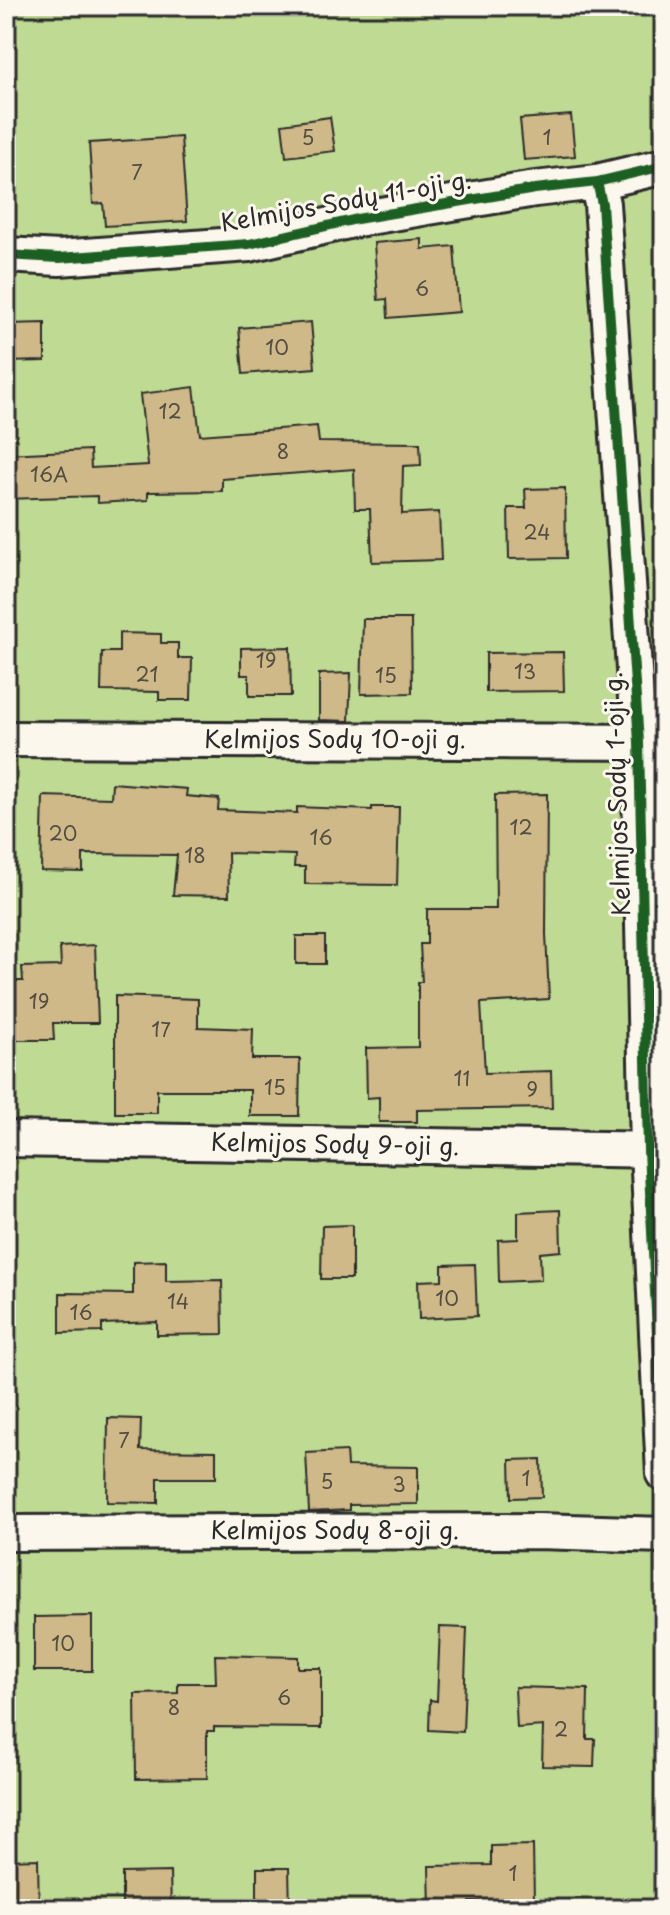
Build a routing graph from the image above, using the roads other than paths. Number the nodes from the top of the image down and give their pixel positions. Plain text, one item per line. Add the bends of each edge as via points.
1 (664, 166) edge
2 (597, 182) junction
3 (6, 255) edge
4 (6, 739) edge
5 (652, 742) edge
6 (6, 1139) edge
7 (656, 1151) edge
8 (664, 1474) edge
9 (6, 1533) edge
10 (664, 1535) edge

1 - 2 street
2 - 3 street, Kelmijos Sodų 11-oji g. via 357,219 249,244 59,258
2 - 5 street, Kelmijos Sodų 1-oji g.
4 - 5 street, Kelmijos Sodų 10-oji g.
5 - 7 street, Kelmijos Sodų 1-oji g.
6 - 7 street, Kelmijos Sodų 9-oji g.
7 - 8 street, Kelmijos Sodų 1-oji g.
9 - 10 street, Kelmijos Sodų 8-oji g.

